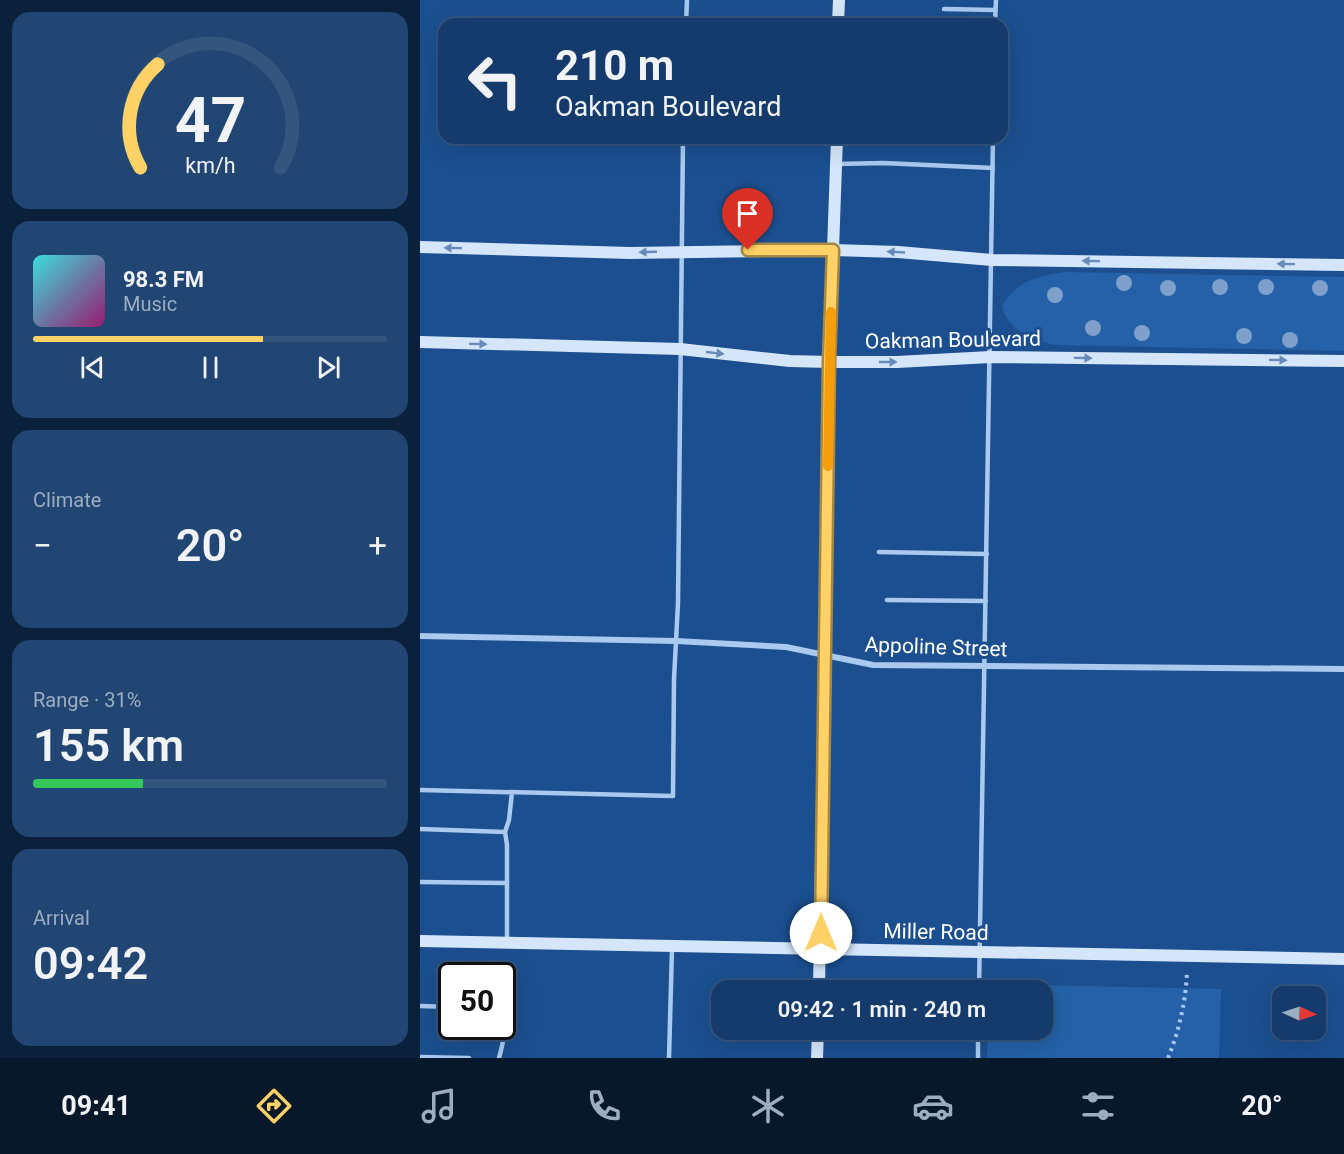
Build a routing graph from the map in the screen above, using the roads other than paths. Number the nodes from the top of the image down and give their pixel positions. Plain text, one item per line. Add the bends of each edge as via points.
1 (687, 0) edge
2 (839, 0) edge
3 (996, 0) edge
4 (944, 9) dead end
5 (995, 10) junction
6 (686, 18) edge
7 (838, 18) edge
8 (995, 18) edge
9 (683, 144) edge
10 (837, 144) edge
11 (993, 144) edge
12 (836, 164) junction
13 (993, 168) junction
14 (420, 247) edge
15 (833, 250) junction
16 (681, 251) junction
17 (992, 260) junction
18 (1344, 265) edge
19 (420, 342) edge
20 (680, 349) junction
21 (990, 357) junction
22 (1344, 361) edge
23 (829, 362) junction
24 (879, 552) dead end
25 (987, 554) junction
26 (887, 600) dead end
27 (986, 601) junction
28 (420, 636) edge
29 (676, 641) junction
30 (826, 654) junction
31 (985, 666) junction
32 (1344, 669) edge
33 (420, 790) edge
34 (512, 792) junction
35 (420, 829) edge
36 (505, 832) junction
37 (420, 882) edge
38 (507, 883) junction
39 (420, 941) edge
40 (507, 943) junction
41 (672, 946) junction
42 (821, 949) junction
43 (980, 952) junction
44 (1344, 959) edge
45 (819, 980) edge
46 (979, 980) edge
47 (420, 1006) edge
48 (438, 1007) edge
49 (503, 1040) edge
50 (818, 1040) edge
51 (978, 1040) edge
52 (420, 1057) edge
53 (469, 1058) edge
54 (499, 1058) edge
55 (669, 1058) edge
56 (817, 1058) edge
57 (978, 1058) edge

1 - 6 lane
2 - 7 street
3 - 5 lane
4 - 5 lane
5 - 8 lane
9 - 16 lane
10 - 12 street
11 - 13 lane
12 - 13 lane
12 - 15 street
13 - 17 lane
16 -> 14 street
15 - 16 street
17 -> 15 street
15 - 23 street
16 - 20 lane
18 -> 17 street
17 - 21 lane
19 -> 20 street, Oakman Boulevard
20 -> 23 street, Oakman Boulevard
20 - 29 lane
21 -> 22 street, Oakman Boulevard
23 -> 21 street, Oakman Boulevard
21 - 25 lane
23 - 30 street
24 - 25 lane
25 - 27 lane
26 - 27 lane
27 - 31 lane
28 - 29 street, Appoline Street
29 - 30 street, Appoline Street via 786,647
29 - 34 lane via 673,795
30 - 31 street, Appoline Street via 873,665
30 - 42 street
31 - 32 street, Appoline Street
31 - 43 lane
33 - 34 lane
34 - 36 lane
35 - 36 lane
36 - 38 lane
37 - 38 lane
38 - 40 lane
39 - 40 street, Miller Road
40 - 41 street, Miller Road
41 - 42 street, Miller Road
41 - 55 lane
42 - 43 street, Miller Road
42 - 45 street
43 - 44 street, Miller Road
43 - 46 lane
47 - 48 lane
49 - 54 lane
50 - 56 street
51 - 57 lane
52 - 53 lane

